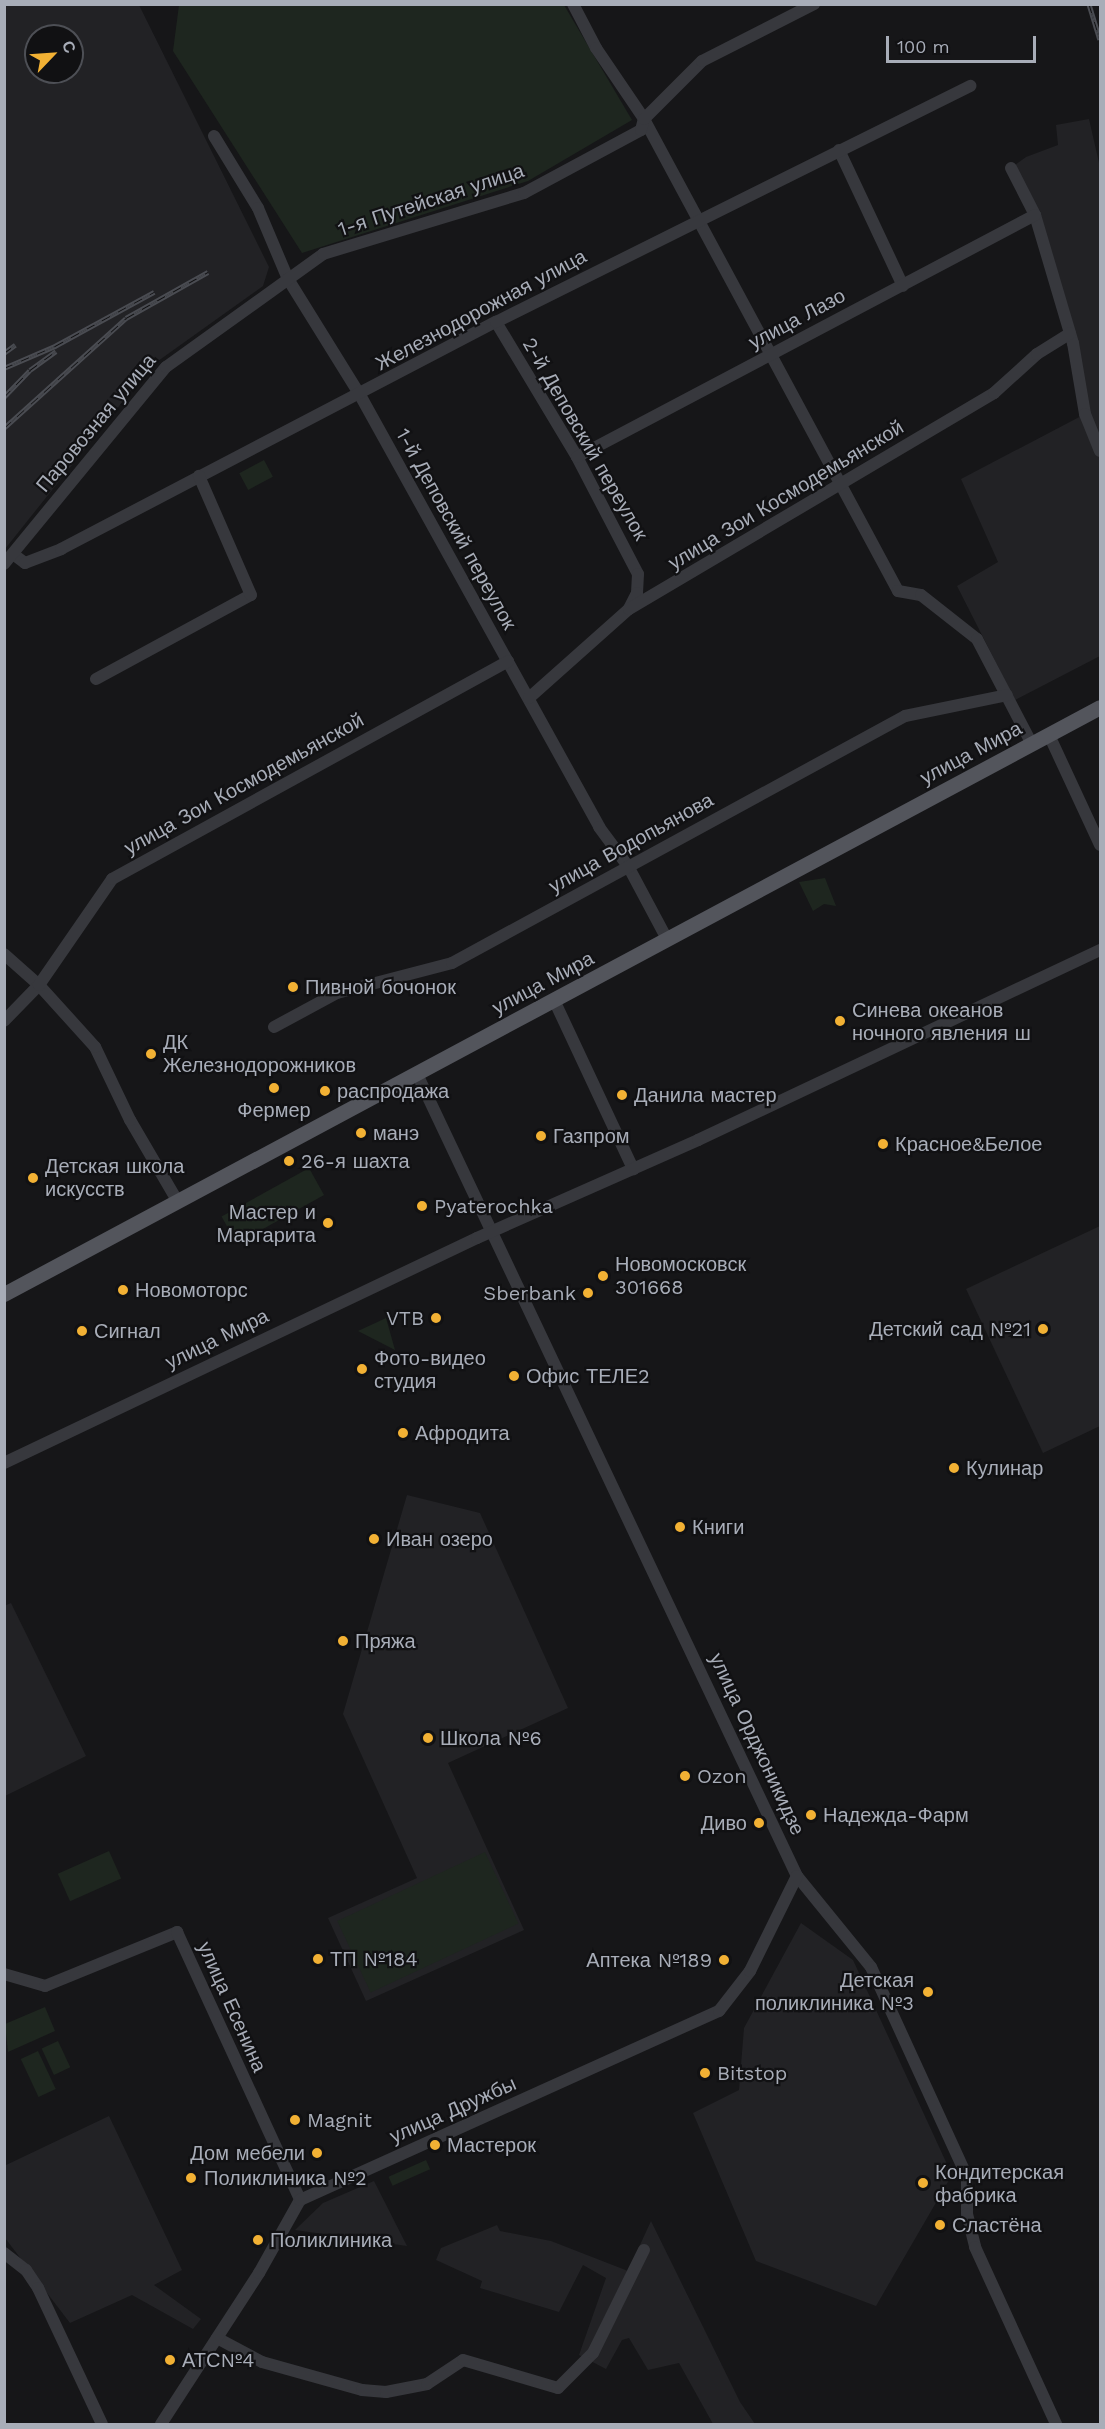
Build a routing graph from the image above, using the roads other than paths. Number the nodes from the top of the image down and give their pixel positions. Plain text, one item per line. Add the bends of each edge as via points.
1 (573, 4) edge
2 (814, 4) edge
3 (970, 86) dead end
4 (644, 120) junction
5 (214, 136) dead end
6 (839, 150) junction
7 (1011, 168) dead end
8 (1035, 215) junction
9 (699, 220) junction
10 (288, 279) junction
11 (903, 286) junction
12 (496, 322) junction
13 (1070, 333) junction
14 (771, 355) junction
15 (360, 395) junction
16 (1101, 451) edge
17 (577, 457) junction
18 (199, 476) junction
19 (840, 483) junction
20 (9, 559) edge
21 (629, 609) junction
22 (508, 661) junction
23 (96, 679) dead end
24 (1007, 695) junction
25 (529, 698) junction
26 (1101, 707) edge
27 (1048, 735) junction
28 (1032, 744) junction
29 (1101, 845) edge
30 (628, 866) junction
31 (667, 939) junction
32 (1101, 950) edge
33 (4, 954) edge
34 (39, 985) junction
35 (554, 1000) junction
36 (4, 1021) edge
37 (274, 1027) dead end
38 (417, 1074) junction
39 (633, 1169) junction
40 (178, 1202) junction
41 (494, 1231) junction
42 (4, 1294) edge
43 (4, 1463) edge
44 (797, 1876) junction
45 (4, 1974) edge
46 (300, 2200) junction
47 (644, 2250) dead end
48 (4, 2253) edge
49 (217, 2338) junction
50 (102, 2424) edge
51 (161, 2424) edge
52 (1056, 2424) edge

1 - 4 street via 596,48
2 - 4 street, 1-я Путейская улица via 702,61
3 - 6 street, Железнодорожная улица
4 - 9 street
4 - 10 street, 1-я Путейская улица via 641,130 524,194 323,254
5 - 10 street, 1-й Деповский переулок via 258,208
6 - 9 street, Железнодорожная улица
6 - 11 street
7 - 8 street
8 - 11 street, улица Лазо
8 - 13 street
9 - 12 street, Железнодорожная улица
9 - 14 street
10 - 15 street, 1-й Деповский переулок
10 - 20 street, Паровозная улица via 166,367
11 - 14 street, улица Лазо
12 - 15 street, Железнодорожная улица
12 - 17 street, 2-й Деповский переулок
13 - 16 street via 1085,414
13 - 19 street, улица Зои Космодемьянской via 1037,354 994,393 861,475
14 - 17 street, улица Лазо
14 - 19 street
15 - 18 street, Железнодорожная улица
15 - 22 street, 1-й Деповский переулок
17 - 21 street, 2-й Деповский переулок via 638,574 637,593
18 - 20 street, Железнодорожная улица via 39,560 25,563
18 - 23 street via 251,595
19 - 21 street, улица Зои Космодемьянской
19 - 24 street via 898,591 921,595 977,639
21 - 25 street, улица Зои Космодемьянской
22 - 25 street, 1-й Деповский переулок
22 - 34 street, улица Зои Космодемьянской via 112,879
24 - 28 street
24 - 30 street, улица Водопьянова via 906,716
25 - 30 street, 1-й Деповский переулок via 599,827
26 - 27 main road, улица Мира
27 - 28 main road, улица Мира
27 - 29 street
28 - 31 main road, улица Мира
30 - 31 street, 1-й Деповский переулок
30 - 37 street, улица Водопьянова via 452,963 337,993
31 - 35 main road, улица Мира
32 - 39 street, улица Мира
33 - 34 street
34 - 36 street, улица Зои Космодемьянской
34 - 40 street via 95,1047 130,1120
35 - 38 main road, улица Мира
35 - 39 street
38 - 40 main road, улица Мира
38 - 41 street, улица Орджоникидзе
39 - 41 street, улица Мира
40 - 42 main road, улица Мира
41 - 43 street, улица Мира
41 - 44 street, улица Орджоникидзе
44 - 46 street, улица Дружбы via 750,1971 719,2011
44 - 52 street, улица Орджоникидзе via 871,1967 967,2177 967,2214 975,2247
45 - 46 street, улица Есенина via 45,1986 177,1932
46 - 49 street
47 - 49 street via 593,2353 558,2388 463,2360 427,2384 386,2392 362,2390 261,2362
48 - 50 street via 26,2270 38,2288
49 - 51 street

